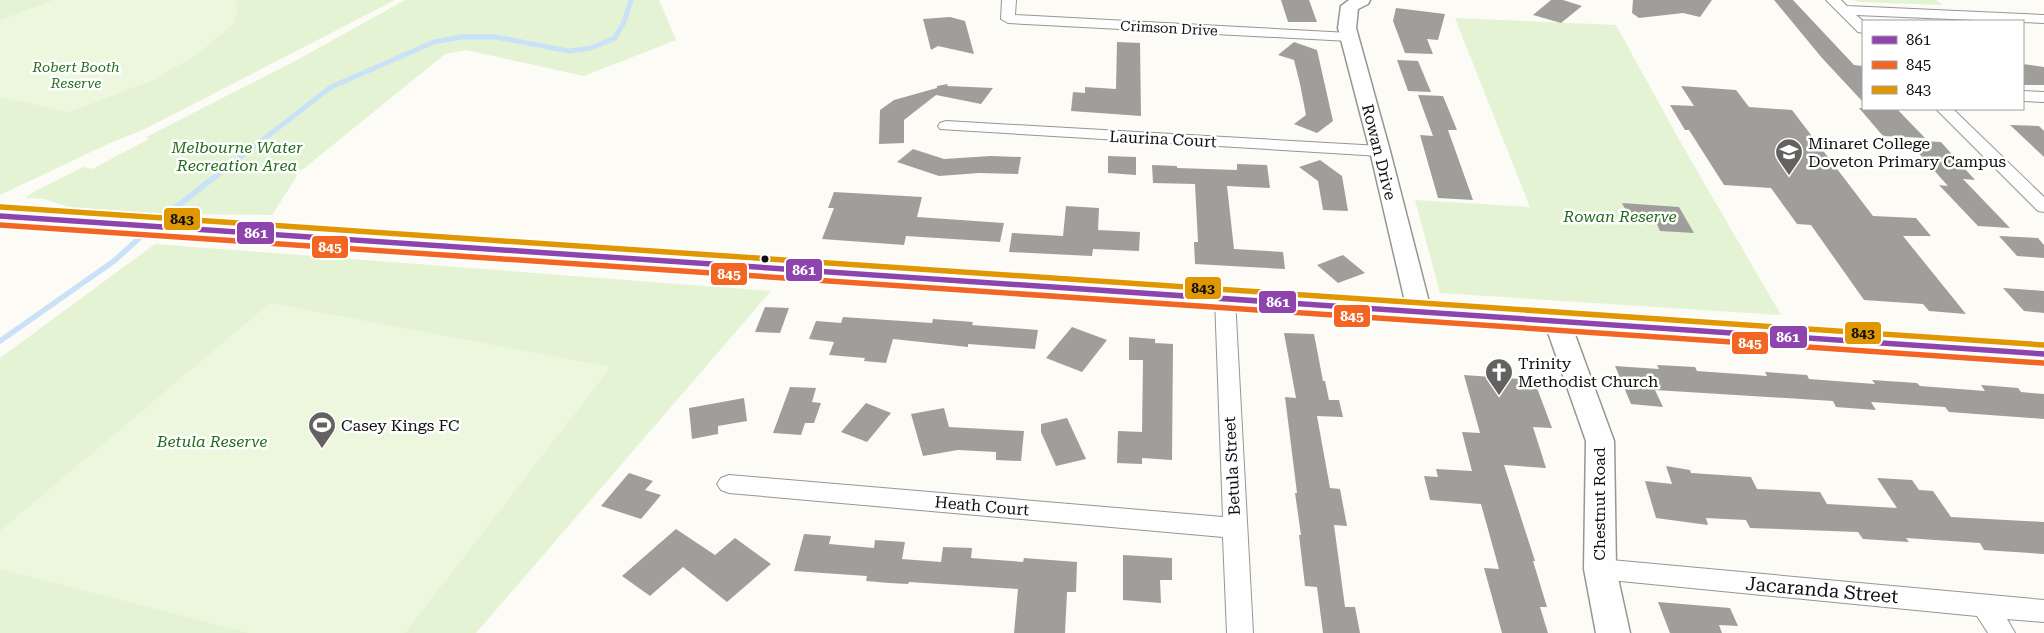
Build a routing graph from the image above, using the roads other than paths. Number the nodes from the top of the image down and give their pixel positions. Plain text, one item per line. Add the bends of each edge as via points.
1 (1010, 0) edge
2 (1362, 0) edge
3 (1833, 0) edge
4 (1941, 0) edge
5 (1843, 10) junction
6 (1959, 15) junction
7 (2044, 19) edge
8 (1862, 29) edge
9 (1349, 37) junction
10 (2024, 96) edge
11 (2044, 97) edge
12 (1945, 110) edge
13 (946, 126) dead end
14 (1380, 151) junction
15 (2042, 202) edge
16 (0, 216) edge
17 (1225, 298) junction
18 (1419, 310) junction
19 (1556, 321) junction
20 (2044, 354) edge
21 (729, 484) dead end
22 (1235, 528) junction
23 (1600, 569) junction
24 (1984, 605) junction
25 (2044, 611) edge
26 (1240, 633) edge
27 (1613, 633) edge
28 (2002, 633) edge

1 - 9 street, Crimson Drive via 1008,19
2 - 9 street, Rowan Drive via 1350,6
3 - 5 street
4 - 6 street
5 - 6 street
5 - 8 street
6 - 7 street
9 - 14 street, Rowan Drive
10 - 11 street
12 - 15 street
13 - 14 street, Laurina Court
14 - 18 street, Rowan Drive
16 - 17 main road
17 - 18 main road
17 - 22 street, Betula Street
18 - 19 main road
19 - 20 main road
19 - 23 street, Chestnut Road via 1600,441
21 - 22 street, Heath Court
22 - 26 street, Betula Street
23 - 24 street, Jacaranda Street
23 - 27 street, Chestnut Road
24 - 25 street, Jacaranda Street
24 - 28 street

